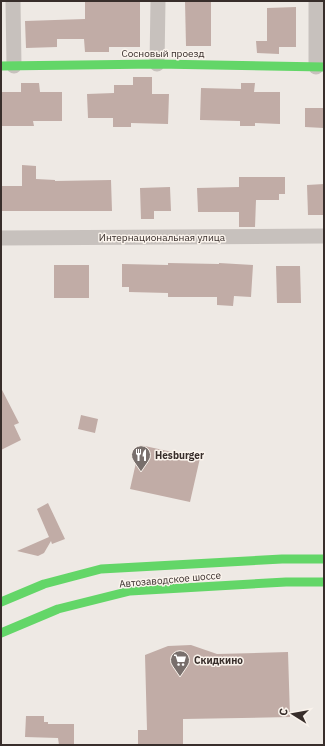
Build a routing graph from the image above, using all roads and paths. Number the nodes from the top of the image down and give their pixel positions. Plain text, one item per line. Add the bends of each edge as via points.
1 (13, 1) edge
2 (158, 1) edge
3 (316, 1) edge
4 (157, 64) junction
5 (7, 66) edge
6 (320, 67) edge
7 (324, 236) edge
8 (1, 238) edge
9 (324, 559) edge
10 (324, 582) edge
11 (1, 602) edge
12 (1, 633) edge

1 - 5 street
2 - 4 street
3 - 6 street
4 - 5 main road, Сосновый проезд
4 - 6 main road, Сосновый проезд
7 - 8 street, Интернациональная улица
9 - 11 main road, Автозаводское шоссе via 282,559 101,570 44,584
10 - 12 main road, Автозаводское шоссе via 130,592 58,609

